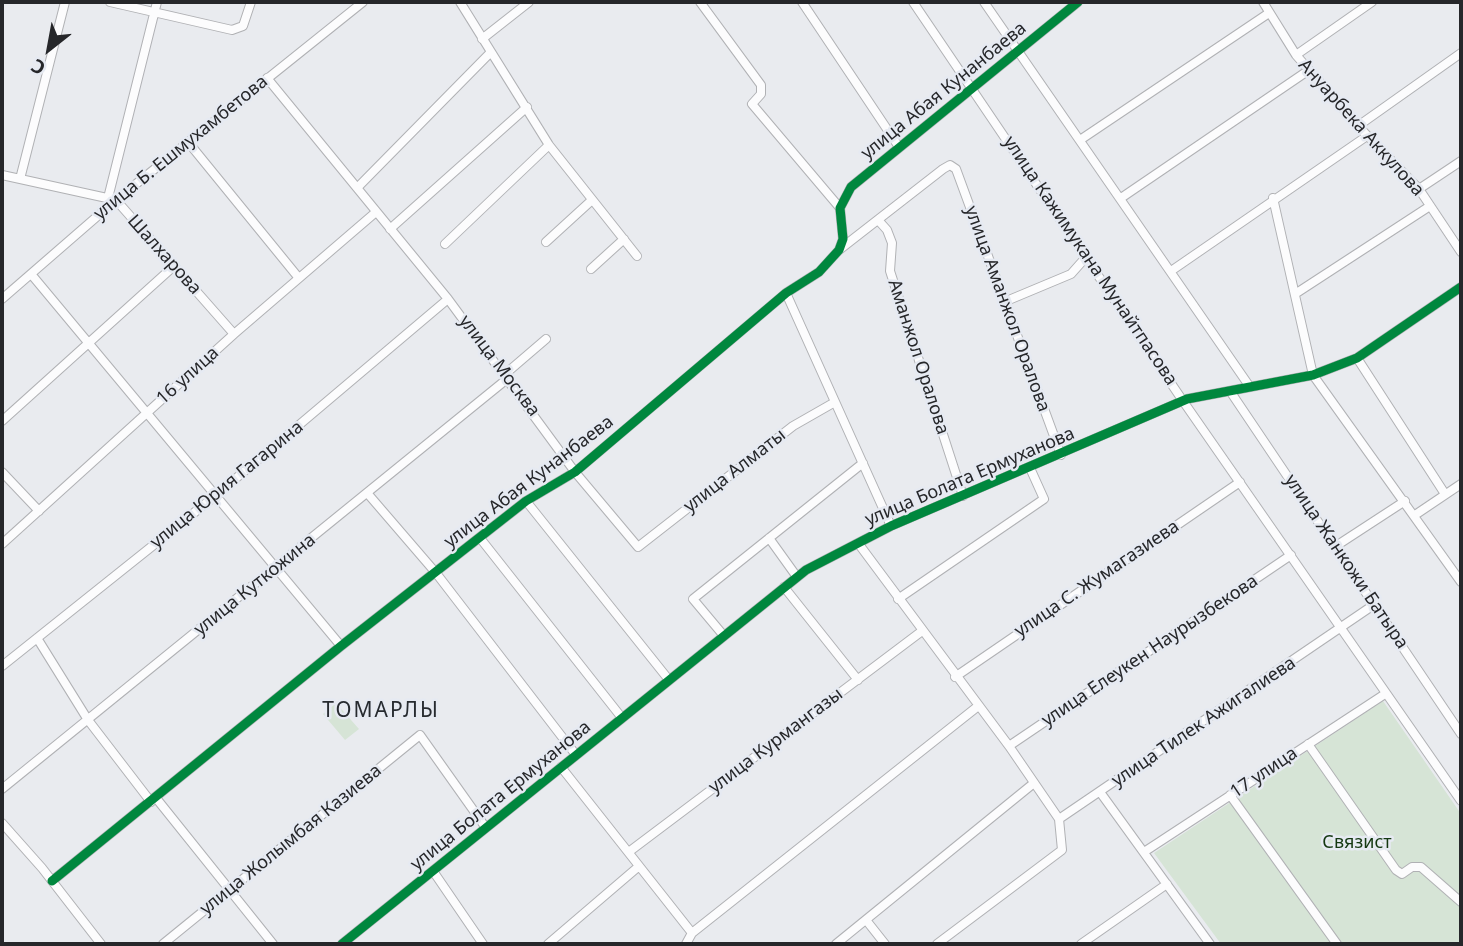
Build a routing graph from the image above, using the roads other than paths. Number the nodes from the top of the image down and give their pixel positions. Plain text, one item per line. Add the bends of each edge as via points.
1 (65, 2) edge
2 (110, 2) edge
3 (157, 2) edge
4 (251, 2) edge
5 (363, 2) edge
6 (460, 2) edge
7 (529, 2) edge
8 (715, 2) edge
9 (802, 2) edge
10 (913, 2) edge
11 (984, 2) edge
12 (1078, 2) edge
13 (1264, 2) edge
14 (1373, 2) edge
15 (702, 5) edge
16 (154, 13) junction
17 (1269, 13) junction
18 (482, 38) junction
19 (491, 51) junction
20 (1019, 52) junction
21 (1461, 52) edge
22 (1296, 55) junction
23 (1309, 70) junction
24 (267, 78) junction
25 (973, 88) junction
26 (527, 107) junction
27 (1358, 127) junction
28 (1367, 136) junction
29 (1080, 139) junction
30 (188, 142) junction
31 (549, 145) junction
32 (899, 147) junction
33 (1461, 160) edge
34 (950, 165) joint
35 (2, 175) edge
36 (20, 179) junction
37 (851, 187) junction
38 (357, 188) junction
39 (1419, 189) junction
40 (824, 191) junction
41 (1121, 198) junction
42 (1273, 198) junction
43 (112, 199) junction
44 (592, 200) junction
45 (1430, 206) junction
46 (840, 208) junction
47 (376, 212) junction
48 (878, 220) junction
49 (390, 229) junction
50 (624, 239) junction
51 (546, 242) dead end
52 (445, 244) dead end
53 (839, 250) junction
54 (1461, 252) edge
55 (636, 256) dead end
56 (1087, 256) junction
57 (174, 266) junction
58 (591, 269) dead end
59 (1171, 271) junction
60 (31, 274) junction
61 (298, 277) junction
62 (1461, 287) edge
63 (786, 293) junction
64 (1295, 293) junction
65 (2, 299) edge
66 (448, 299) junction
67 (1004, 302) junction
68 (234, 334) junction
69 (546, 339) dead end
70 (89, 343) junction
71 (1357, 358) junction
72 (1313, 375) junction
73 (505, 377) junction
74 (1250, 387) junction
75 (1230, 391) junction
76 (1183, 401) junction
77 (835, 402) junction
78 (148, 413) junction
79 (2, 421) edge
80 (1060, 455) junction
81 (863, 463) junction
82 (1030, 468) junction
83 (2, 472) edge
84 (575, 472) junction
85 (1240, 482) junction
86 (1461, 484) edge
87 (368, 494) junction
88 (1445, 494) junction
89 (215, 496) junction
90 (963, 496) junction
91 (526, 501) junction
92 (1405, 501) junction
93 (39, 511) junction
94 (1415, 515) junction
95 (891, 526) junction
96 (480, 538) junction
97 (769, 538) junction
98 (858, 543) junction
99 (2, 544) edge
100 (1336, 546) junction
101 (638, 547) joint
102 (1291, 555) junction
103 (277, 568) junction
104 (436, 573) junction
105 (797, 577) junction
106 (1461, 582) edge
107 (784, 587) junction
108 (898, 599) junction
109 (1375, 604) junction
110 (1340, 630) junction
111 (922, 632) junction
112 (724, 636) junction
113 (37, 638) junction
114 (341, 646) junction
115 (2, 666) edge
116 (955, 677) junction
117 (669, 680) junction
118 (858, 680) junction
119 (1385, 694) junction
120 (977, 707) junction
121 (622, 718) junction
122 (88, 720) junction
123 (1461, 734) edge
124 (1308, 744) junction
125 (1009, 746) junction
126 (576, 755) junction
127 (561, 767) junction
128 (1034, 783) junction
129 (2, 789) edge
130 (1100, 792) junction
131 (1230, 795) junction
132 (153, 800) junction
133 (1461, 801) edge
134 (1059, 819) junction
135 (2, 823) edge
136 (486, 828) junction
137 (630, 851) junction
138 (1144, 852) junction
139 (638, 867) junction
140 (433, 871) junction
141 (52, 881) junction
142 (1167, 884) junction
143 (230, 891) junction
144 (1461, 902) edge
145 (866, 920) junction
146 (691, 933) junction
147 (98, 943) edge
148 (163, 944) edge
149 (272, 944) edge
150 (342, 944) edge
151 (483, 944) edge
152 (548, 944) edge
153 (686, 944) edge
154 (836, 944) edge
155 (885, 944) edge
156 (937, 944) edge
157 (1081, 944) edge
158 (1210, 944) edge
159 (1337, 944) edge

1 - 36 street
2 - 16 street
3 - 16 street
4 - 16 street via 238,29
5 - 24 street, улица Б. Ешмухамбетова
6 - 18 street
7 - 18 street
8 - 15 street
9 - 32 street
10 - 25 street, улица Кажимукана Мунайтпасова
11 - 20 street
12 - 20 street, улица Абая Кунанбаева
13 - 17 street, Ануарбека Аккулова
14 - 22 street
15 - 40 street via 761,85 761,94 752,104
16 - 43 street
17 - 22 street, Ануарбека Аккулова
17 - 29 street
18 - 19 street
19 - 26 street
19 - 38 street
20 - 25 street, улица Абая Кунанбаева
20 - 29 street
21 - 27 street
22 - 23 street, Ануарбека Аккулова
23 - 27 street, Ануарбека Аккулова
23 - 41 street
24 - 30 street, улица Б. Ешмухамбетова
24 - 38 street, улица Москва
25 - 32 street, улица Абая Кунанбаева
25 - 56 street, улица Кажимукана Мунайтпасова
26 - 31 street
26 - 49 street
27 - 28 street, Ануарбека Аккулова
28 - 39 street, Ануарбека Аккулова
28 - 42 street
29 - 41 street
30 - 43 street, улица Б. Ешмухамбетова
30 - 61 street
31 - 44 street
31 - 52 street
32 - 37 street, улица Абая Кунанбаева
33 - 39 street
34 - 48 street, улица Абая Кунанбаева
34 - 67 street, улица Аманжол Оралова via 956,169
35 - 36 street
36 - 43 street
37 - 40 street
37 - 46 street, улица Абая Кунанбаева
38 - 47 street, улица Москва
39 - 45 street, Ануарбека Аккулова
40 - 46 street
41 - 59 street
42 - 59 street
42 - 64 street
43 - 57 street, Шалхарова
43 - 60 street, улица Б. Ешмухамбетова
44 - 50 street
44 - 51 street
45 - 54 street, Ануарбека Аккулова
45 - 64 street
46 - 53 street via 843,239
47 - 49 street, улица Москва
47 - 61 street, 16 улица
48 - 53 street, улица Абая Кунанбаева
48 - 90 street, Аманжол Оралова via 892,243 890,271
49 - 66 street, улица Москва
50 - 55 street
50 - 58 street
53 - 63 street, улица Абая Кунанбаева via 819,272
56 - 67 street via 1071,274
56 - 76 street, улица Кажимукана Мунайтпасова
57 - 68 street, Шалхарова
57 - 70 street
59 - 74 street
60 - 65 street, улица Б. Ешмухамбетова
60 - 70 street
61 - 68 street, 16 улица
62 - 71 street, улица Болата Ермуханова
63 - 77 street
63 - 84 street, улица Абая Кунанбаева
64 - 72 street
66 - 73 street, улица Москва
66 - 89 street, улица Юрия Гагарина
67 - 80 street, улица Аманжол Оралова
68 - 78 street, 16 улица
69 - 73 street, улица Куткожина
70 - 78 street
70 - 79 street
71 - 72 street, улица Болата Ермуханова
71 - 88 street
72 - 74 street, улица Болата Ермуханова
72 - 92 street
73 - 84 street, улица Москва
73 - 87 street, улица Куткожина
74 - 75 street, улица Болата Ермуханова
75 - 76 street, улица Болата Ермуханова
75 - 100 street, улица Жанкожи Батыра
76 - 80 street, улица Болата Ермуханова
76 - 85 street, улица Кажимукана Мунайтпасова
77 - 81 street
77 - 101 street, улица Алматы via 793,426
78 - 89 street
78 - 93 street, 16 улица
80 - 82 street, улица Болата Ермуханова
81 - 95 street
81 - 97 street
82 - 90 street, улица Болата Ермуханова
82 - 108 street via 1044,499
83 - 93 street
84 - 91 street, улица Абая Кунанбаева
84 - 101 street, улица Москва
85 - 102 street, улица Кажимукана Мунайтпасова
85 - 116 street, улица С. Жумагазиева
86 - 88 street
87 - 103 street, улица Куткожина
87 - 104 street
88 - 94 street
89 - 103 street
89 - 113 street, улица Юрия Гагарина
90 - 95 street, улица Болата Ермуханова
91 - 96 street, улица Абая Кунанбаева
91 - 117 street
92 - 94 street
92 - 100 street
93 - 99 street, 16 улица
94 - 106 street
95 - 98 street, улица Болата Ермуханова
96 - 104 street, улица Абая Кунанбаева
96 - 121 street
97 - 105 street
97 - 112 street via 692,599
98 - 105 street, улица Болата Ермуханова
98 - 108 street
100 - 109 street, улица Жанкожи Батыра
102 - 110 street, улица Кажимукана Мунайтпасова
102 - 125 street, улица Елеукен Наурызбекова
103 - 114 street
103 - 122 street, улица Куткожина
104 - 114 street, улица Абая Кунанбаева
104 - 126 street
105 - 107 street, улица Болата Ермуханова
107 - 112 street, улица Болата Ермуханова
107 - 118 street
108 - 111 street
109 - 110 street, улица Тилек Ажигалиева
109 - 123 street, улица Жанкожи Батыра
110 - 119 street, улица Кажимукана Мунайтпасова
110 - 130 street, улица Тилек Ажигалиева
111 - 116 street
111 - 118 street, улица Курмангазы
112 - 117 street, улица Болата Ермуханова
113 - 115 street, улица Юрия Гагарина
113 - 122 street
114 - 132 street, улица Абая Кунанбаева
116 - 120 street
117 - 121 street, улица Болата Ермуханова
118 - 137 street, улица Курмангазы
119 - 124 street, 17 улица
119 - 133 street, улица Кажимукана Мунайтпасова
120 - 125 street
120 - 146 street
121 - 126 street, улица Болата Ермуханова
122 - 129 street, улица Куткожина
122 - 132 street
124 - 131 street, 17 улица
124 - 144 street via 1396,870 1402,874 1416,866
125 - 128 street
126 - 127 street, улица Болата Ермуханова
127 - 136 street, улица Болата Ермуханова
127 - 137 street
128 - 134 street
128 - 145 street
130 - 134 street, улица Тилек Ажигалиева
130 - 138 street
131 - 138 street, 17 улица
131 - 159 street
132 - 141 street, улица Абая Кунанбаева
132 - 143 street
134 - 156 street via 1062,850
135 - 141 street
136 - 140 street, улица Болата Ермуханова
136 - 143 street, улица Жолымбая Казиева via 420,735
137 - 139 street
138 - 142 street
139 - 146 street
139 - 152 street
140 - 150 street, улица Болата Ермуханова
140 - 151 street
141 - 147 street
142 - 157 street
142 - 158 street
143 - 148 street, улица Жолымбая Казиева
143 - 149 street
145 - 154 street
145 - 155 street
146 - 153 street

